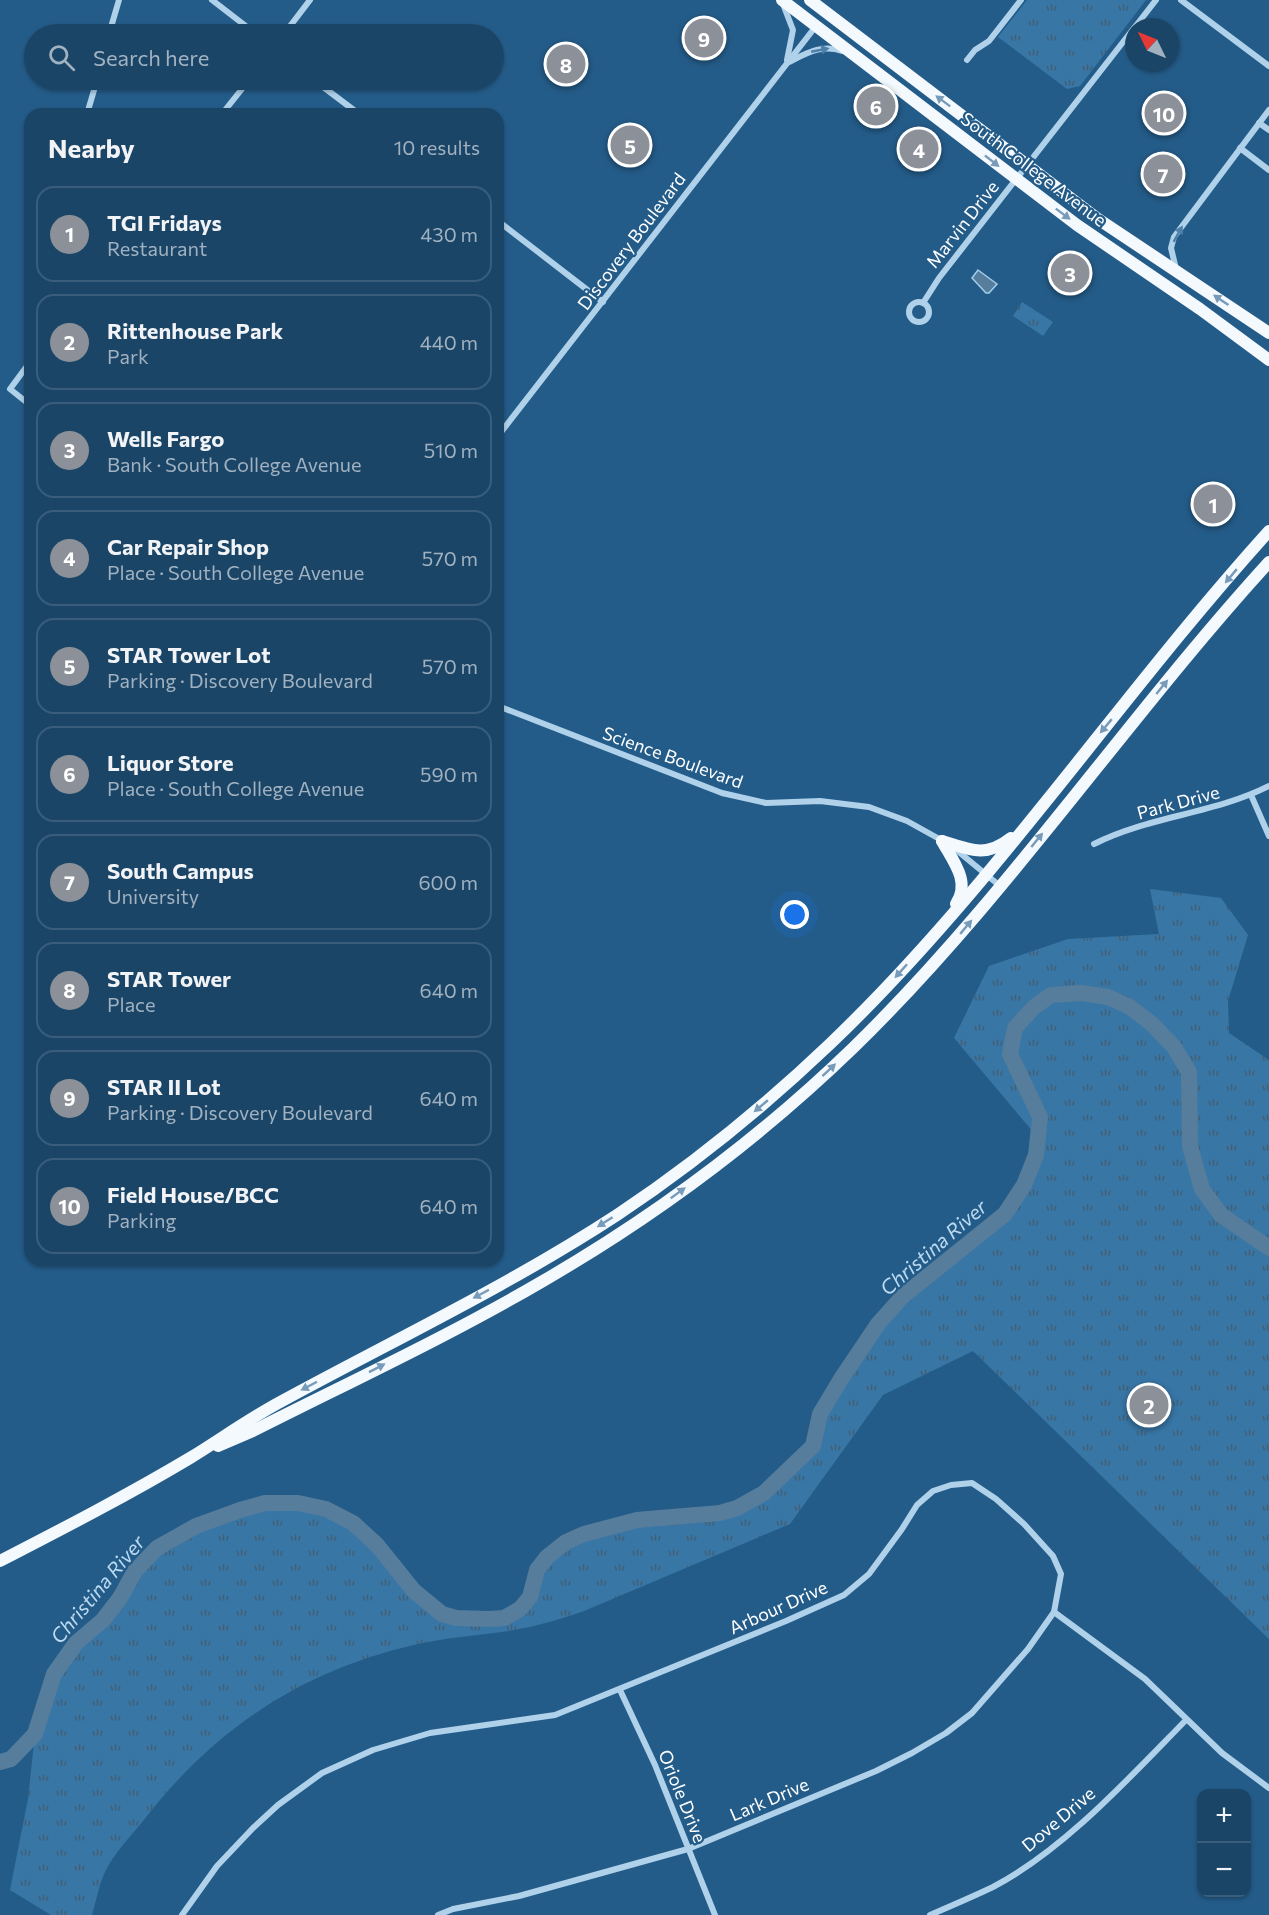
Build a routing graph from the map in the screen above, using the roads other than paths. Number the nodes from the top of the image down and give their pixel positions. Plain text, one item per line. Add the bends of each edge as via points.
1 (119, 0) edge
2 (212, 0) edge
3 (310, 0) edge
4 (782, 0) edge
5 (810, 0) edge
6 (1021, 0) edge
7 (1156, 0) edge
8 (1181, 0) edge
9 (1142, 18) edge
10 (112, 24) edge
11 (243, 24) edge
12 (292, 24) edge
13 (816, 26) junction
14 (1125, 40) edge
15 (855, 56) junction
16 (967, 60) dead end
17 (786, 64) junction
18 (1269, 66) edge
19 (94, 90) edge
20 (241, 90) edge
21 (327, 90) edge
22 (89, 108) edge
23 (227, 108) edge
24 (351, 108) edge
25 (1269, 110) edge
26 (1259, 123) junction
27 (1269, 130) edge
28 (1240, 147) junction
29 (1027, 165) junction
30 (1269, 170) edge
31 (1016, 179) junction
32 (504, 226) edge
33 (1176, 271) junction
34 (603, 302) junction
35 (923, 303) dead end
36 (1269, 333) edge
37 (1269, 360) edge
38 (24, 370) edge
39 (24, 400) edge
40 (504, 428) edge
41 (1269, 531) edge
42 (1269, 562) edge
43 (504, 708) edge
44 (1269, 786) edge
45 (1251, 795) junction
46 (1029, 824) junction
47 (1269, 836) edge
48 (942, 841) junction
49 (1094, 844) dead end
50 (986, 874) junction
51 (1000, 886) junction
52 (941, 928) junction
53 (192, 1457) junction
54 (0, 1561) edge
55 (1054, 1612) junction
56 (620, 1690) junction
57 (1186, 1720) junction
58 (1269, 1788) edge
59 (688, 1849) junction
60 (182, 1915) edge
61 (438, 1915) edge
62 (715, 1915) edge
63 (930, 1915) edge

1 - 10 street
2 - 11 street
3 - 12 street
4 - 13 main road, South College Avenue
4 - 17 street, Discovery Boulevard via 794,30
29 -> 5 main road, South College Avenue
6 - 16 street via 989,41
7 - 9 street, Marvin Drive
8 - 18 street
13 - 15 main road, South College Avenue
13 - 17 street, Discovery Boulevard
14 - 29 street, Marvin Drive
17 -> 15 street, Discovery Boulevard via 819,48 835,48
15 -> 31 main road, South College Avenue
17 - 34 street, Discovery Boulevard
19 - 22 street
20 - 23 street
21 - 24 street
25 - 26 street
26 - 27 street
26 - 28 street
28 - 30 street
33 -> 28 street via 1174,237
29 - 31 street, Marvin Drive
29 - 33 main road, South College Avenue
31 - 35 street, Marvin Drive
31 -> 37 main road, South College Avenue
32 - 34 street
36 -> 33 main road, South College Avenue
34 - 40 street, Discovery Boulevard
38 - 39 street via 10,389
41 -> 46 main road
51 -> 42 main road
43 - 48 street, Science Boulevard via 722,793 766,803 820,801 869,807 907,821
44 - 45 street, Park Drive
45 - 47 street
45 - 49 street, Park Drive
46 - 48 main road via 1008,841 983,852
46 - 50 main road
48 - 50 street, Science Boulevard
48 - 52 main road via 963,884 961,897
50 - 51 street, Science Boulevard
50 - 52 main road
53 -> 51 main road via 253,1431 532,1287 665,1202 754,1134 846,1055
52 -> 53 main road via 828,1046 667,1180 532,1266 247,1420
53 - 54 main road
55 - 56 street, Arbour Drive via 1060,1574 1053,1556 996,1499 972,1483 951,1485 933,1491 918,1505 869,1574 844,1595
55 - 57 street via 1145,1679
55 - 59 street, Lark Drive via 997,1687 946,1733 876,1771
56 - 59 street, Oriole Drive
56 - 60 street, Arbour Drive via 555,1715 430,1733 373,1750 322,1773 253,1828 217,1866
57 - 58 street
57 - 63 street, Dove Drive via 1071,1832 994,1886
59 - 61 street, Lark Drive
59 - 62 street, Oriole Drive

